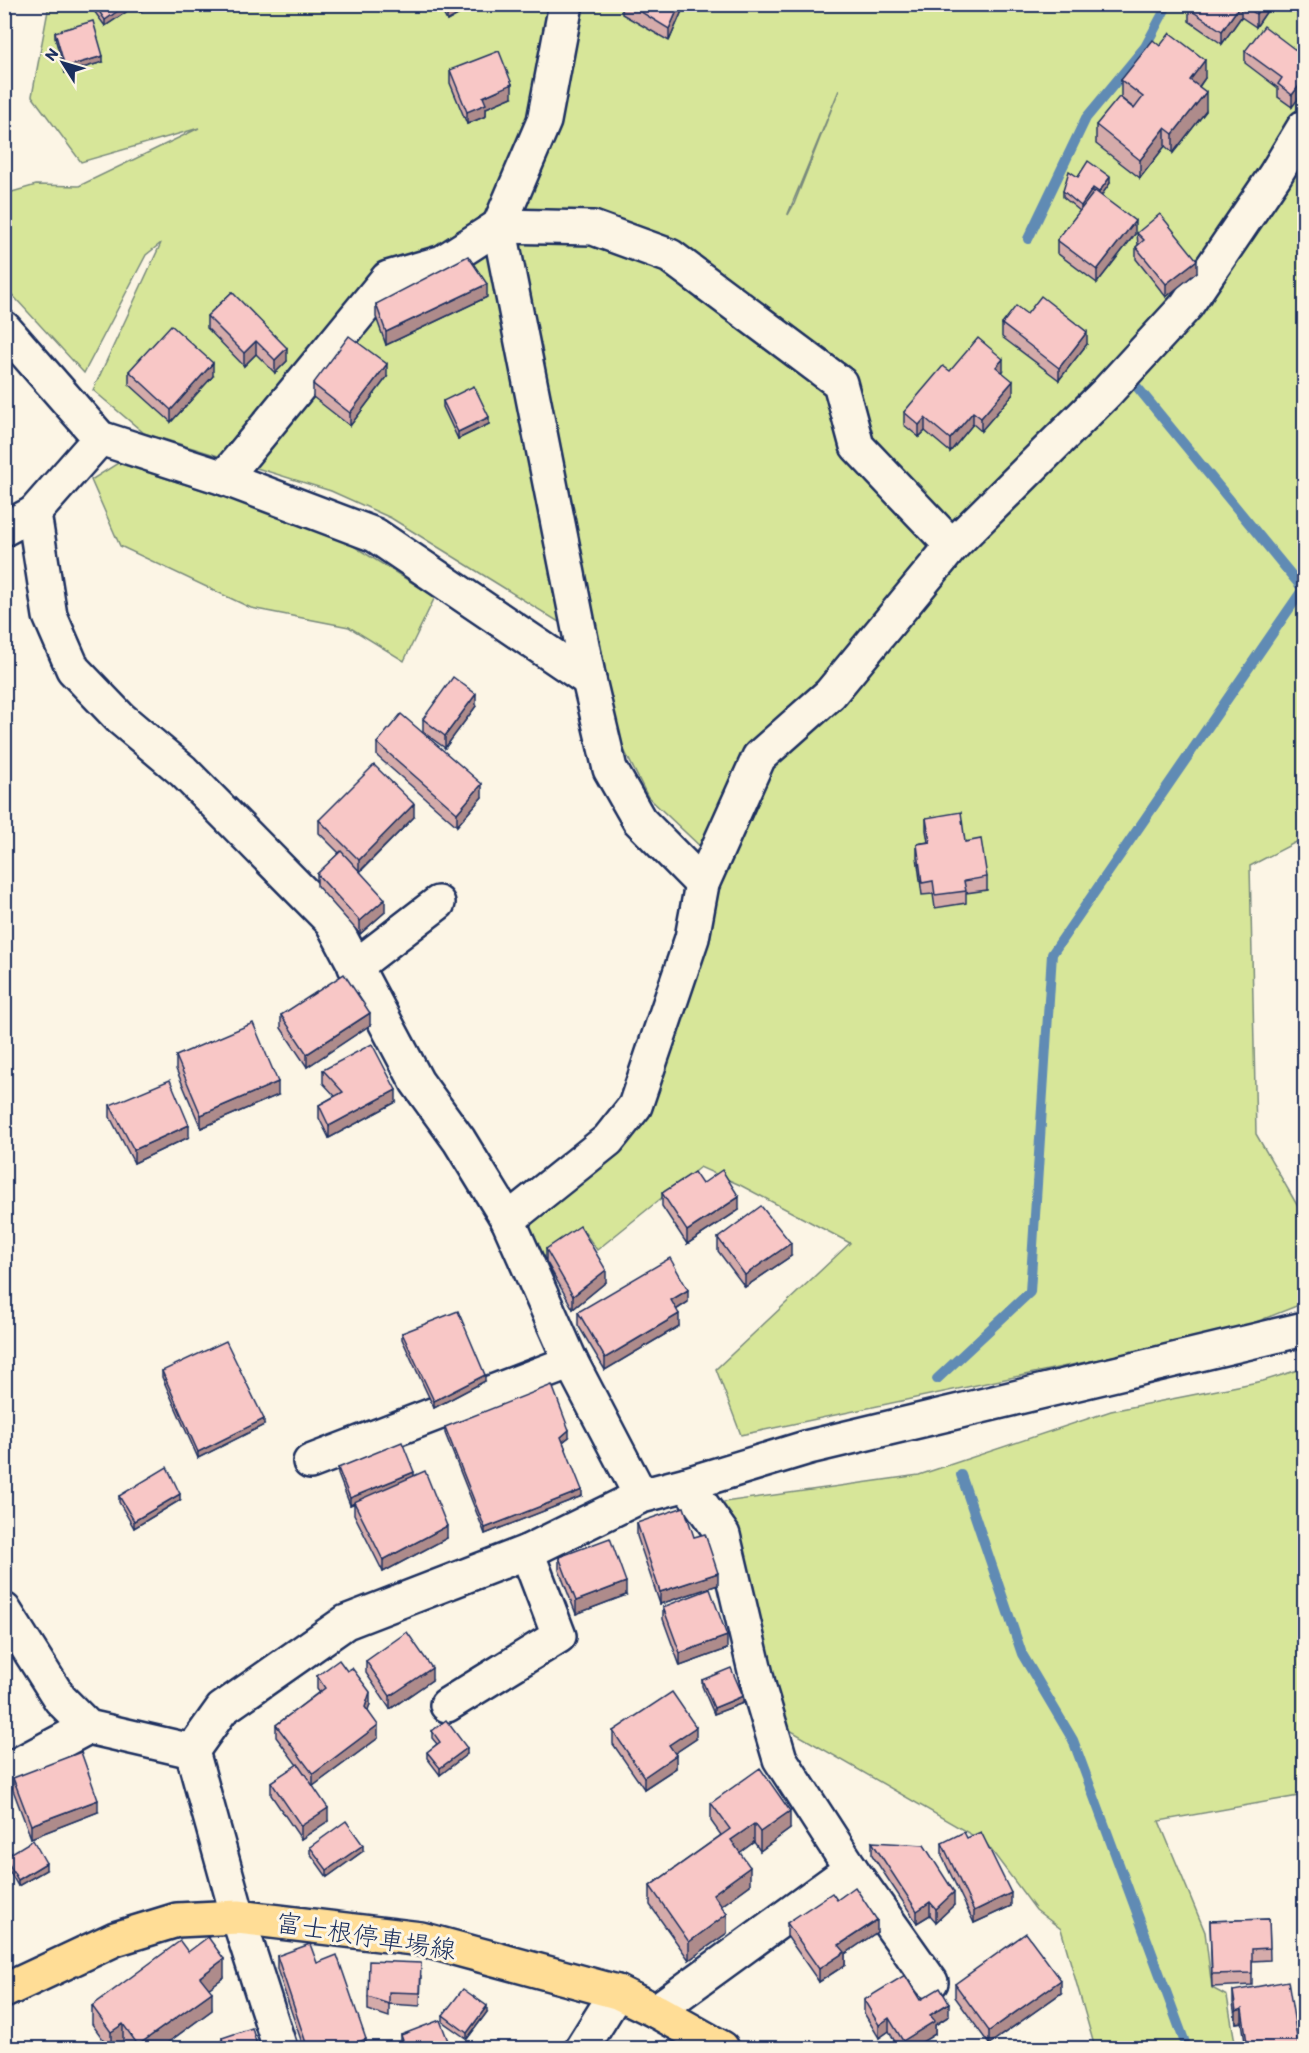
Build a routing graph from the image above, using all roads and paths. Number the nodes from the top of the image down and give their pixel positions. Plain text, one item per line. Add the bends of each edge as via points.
1 (566, 4) edge
2 (1305, 127) edge
3 (500, 226) junction
4 (4, 328) edge
5 (100, 438) junction
6 (224, 478) junction
7 (34, 513) junction
8 (4, 529) edge
9 (952, 546) junction
10 (589, 680) junction
11 (702, 884) junction
12 (438, 903) dead end
13 (356, 967) junction
14 (508, 1220) junction
15 (1305, 1329) edge
16 (571, 1362) junction
17 (310, 1462) dead end
18 (687, 1484) junction
19 (640, 1496) junction
20 (527, 1552) junction
21 (6, 1615) edge
22 (447, 1705) dead end
23 (88, 1727) junction
24 (192, 1751) junction
25 (4, 1772) edge
26 (851, 1869) junction
27 (238, 1917) junction
28 (931, 1982) dead end
29 (4, 1991) edge
30 (617, 1992) junction
31 (657, 2011) junction
32 (280, 2049) edge
33 (582, 2049) edge
34 (722, 2049) edge

1 - 3 street via 544,121
2 - 9 street via 1186,306 1106,393
3 - 6 street via 443,262 388,278
3 - 9 street via 593,228 670,256 840,382 857,446
3 - 10 street
4 - 5 street
5 - 6 street
5 - 7 street
6 - 10 street via 375,535
7 - 8 street
7 - 13 street via 50,616 73,669 120,718 183,771 332,922
9 - 11 street via 830,694 759,757
10 - 11 street via 610,769 639,820
11 - 14 street via 692,938 635,1106 608,1140
12 - 13 street
13 - 14 street via 417,1082 459,1140
14 - 16 street
15 - 18 street via 809,1447
16 - 17 street
16 - 19 street
18 - 19 street
18 - 26 street via 723,1535 780,1759
19 - 20 street
20 - 22 street via 559,1636
20 - 24 street via 346,1622 222,1709
21 - 23 street via 60,1699
23 - 24 street
23 - 25 street
24 - 27 street
26 - 28 street
26 - 31 street
27 - 29 main road, 富士根停車場線 via 177,1920 115,1939
27 - 30 main road, 富士根停車場線 via 421,1939
27 - 32 street
30 - 31 main road, 富士根停車場線
30 - 33 street
31 - 34 main road, 富士根停車場線

